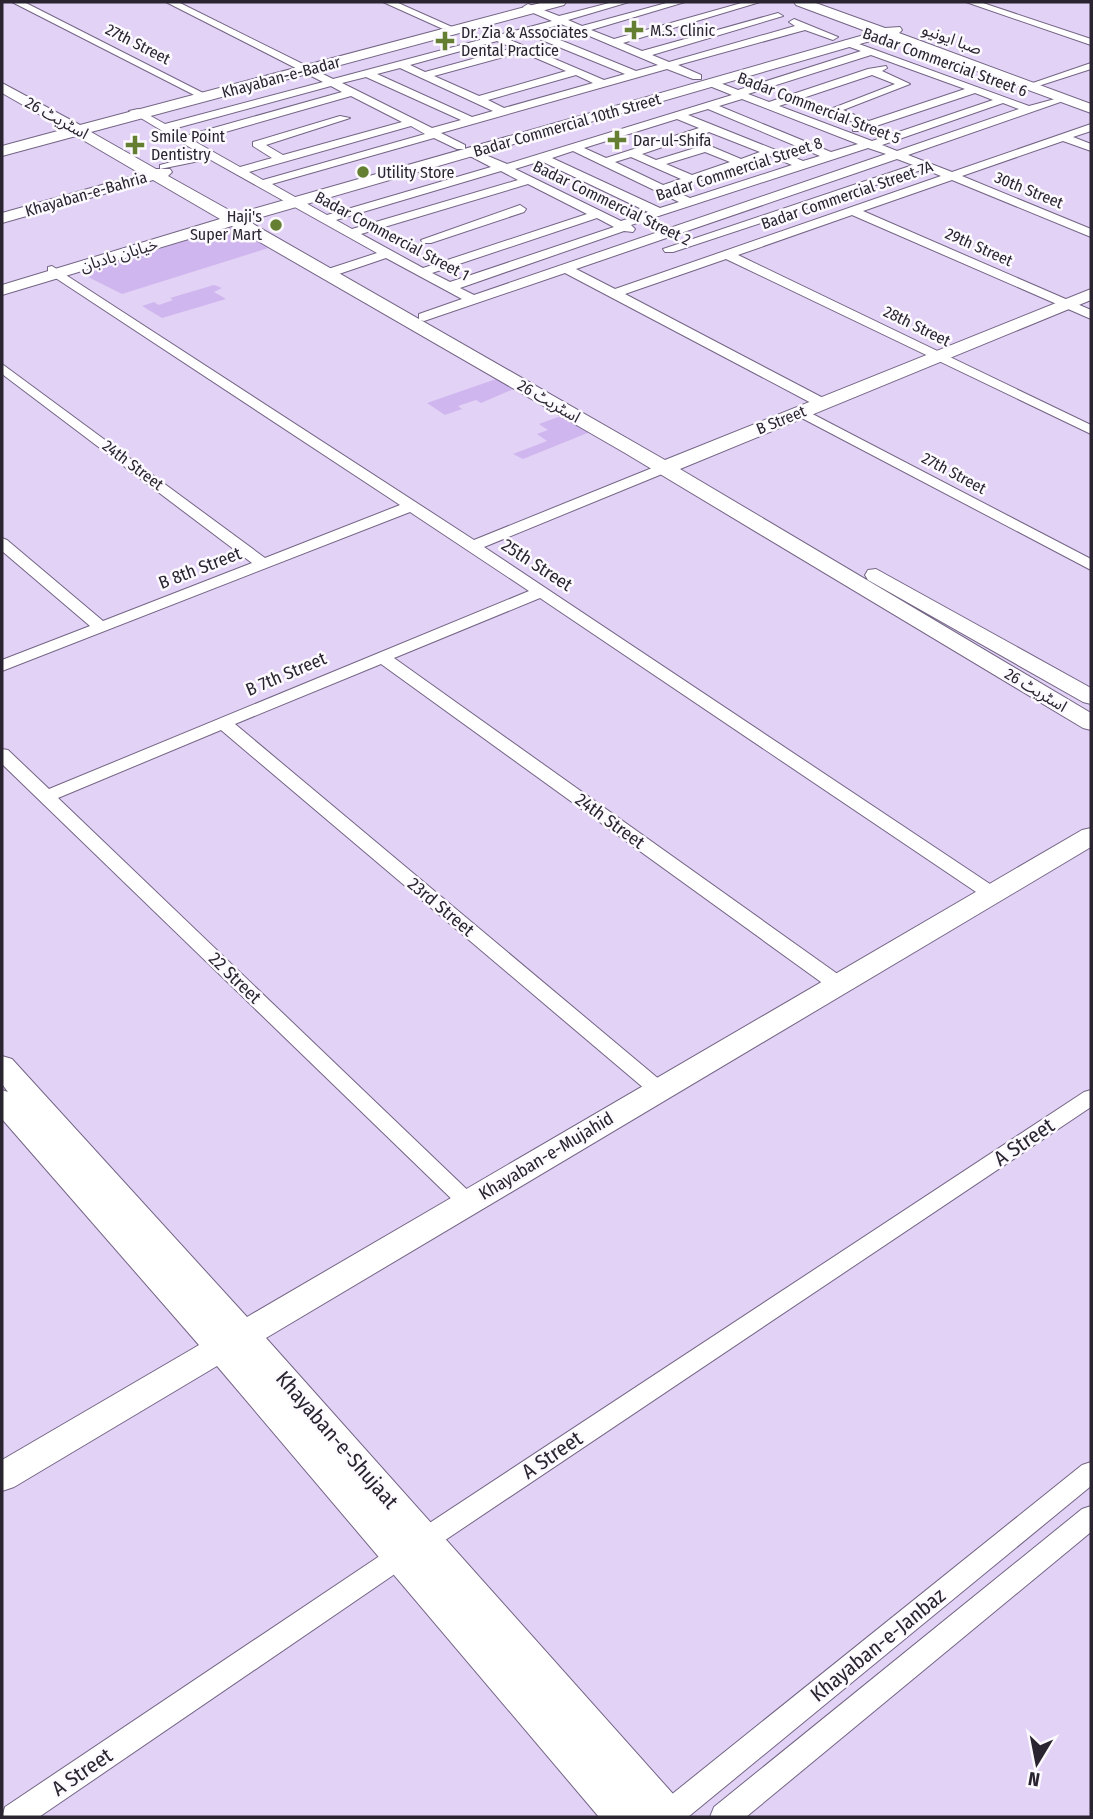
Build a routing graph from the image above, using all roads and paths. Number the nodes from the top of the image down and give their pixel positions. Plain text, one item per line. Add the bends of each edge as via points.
1 (17, 2) edge
2 (171, 2) edge
3 (388, 2) edge
4 (559, 2) edge
5 (624, 2) edge
6 (680, 2) edge
7 (801, 2) edge
8 (816, 2) edge
9 (971, 2) edge
10 (747, 3) edge
11 (536, 6) edge
12 (778, 16) junction
13 (561, 20) junction
14 (806, 26) junction
15 (447, 27) junction
16 (882, 28) junction
17 (582, 29) junction
18 (527, 30) junction
19 (833, 37) junction
20 (498, 38) junction
21 (614, 42) junction
22 (1091, 42) edge
23 (848, 43) junction
24 (523, 49) junction
25 (872, 51) junction
26 (642, 54) junction
27 (901, 62) junction
28 (400, 64) junction
29 (667, 65) junction
30 (1091, 66) edge
31 (306, 68) junction
32 (872, 71) junction
33 (576, 72) junction
34 (366, 73) junction
35 (635, 74) junction
36 (425, 75) junction
37 (2, 77) edge
38 (704, 80) junction
39 (333, 82) junction
40 (602, 83) junction
41 (1034, 85) junction
42 (2, 87) edge
43 (974, 90) junction
44 (353, 92) junction
45 (740, 94) junction
46 (202, 96) junction
47 (1062, 98) junction
48 (477, 100) junction
49 (1002, 100) junction
50 (313, 103) junction
51 (1091, 103) edge
52 (770, 105) junction
53 (708, 106) junction
54 (1091, 109) edge
55 (1031, 110) junction
56 (502, 111) junction
57 (137, 113) junction
58 (678, 115) junction
59 (344, 118) junction
60 (471, 121) junction
61 (414, 122) junction
62 (869, 125) junction
63 (643, 126) junction
64 (83, 127) junction
65 (1091, 127) edge
66 (163, 128) junction
67 (709, 128) junction
68 (375, 133) junction
69 (434, 133) junction
70 (842, 134) junction
71 (1063, 137) junction
72 (676, 138) junction
73 (183, 140) junction
74 (869, 144) junction
75 (2, 146) edge
76 (576, 148) junction
77 (706, 148) junction
78 (1091, 148) edge
79 (466, 150) junction
80 (2, 151) edge
81 (771, 152) junction
82 (631, 153) junction
83 (210, 155) junction
84 (830, 156) junction
85 (900, 156) junction
86 (542, 158) junction
87 (282, 159) junction
88 (605, 162) junction
89 (741, 163) junction
90 (655, 164) junction
91 (802, 165) junction
92 (924, 165) junction
93 (505, 168) junction
94 (160, 171) junction
95 (239, 171) junction
96 (954, 177) junction
97 (691, 179) junction
98 (530, 180) junction
99 (260, 184) junction
100 (661, 190) junction
101 (488, 193) junction
102 (288, 200) junction
103 (688, 202) junction
104 (853, 211) junction
105 (657, 212) junction
106 (598, 214) junction
107 (2, 215) edge
108 (240, 216) junction
109 (328, 219) junction
110 (545, 221) dead end
111 (622, 226) junction
112 (558, 228) junction
113 (352, 233) junction
114 (1091, 233) edge
115 (649, 240) junction
116 (669, 249) junction
117 (388, 253) junction
118 (728, 254) junction
119 (461, 259) junction
120 (699, 264) junction
121 (565, 268) junction
122 (335, 271) junction
123 (55, 272) junction
124 (422, 272) junction
125 (449, 287) junction
126 (2, 288) edge
127 (614, 294) junction
128 (1091, 294) edge
129 (473, 300) junction
130 (1082, 308) edge
131 (424, 317) junction
132 (944, 359) junction
133 (2, 368) edge
134 (812, 411) junction
135 (1091, 429) edge
136 (676, 469) junction
137 (412, 506) junction
138 (2, 542) edge
139 (478, 550) junction
140 (263, 564) junction
141 (1091, 565) edge
142 (541, 591) junction
143 (101, 627) junction
144 (382, 657) junction
145 (2, 666) edge
146 (1091, 697) edge
147 (223, 723) junction
148 (1091, 723) edge
149 (2, 754) edge
150 (47, 796) junction
151 (1091, 836) edge
152 (992, 894) junction
153 (839, 985) junction
154 (2, 1066) edge
155 (659, 1090) junction
156 (1091, 1097) edge
157 (2, 1100) edge
158 (469, 1202) junction
159 (232, 1341) junction
160 (1091, 1472) edge
161 (2, 1477) edge
162 (1091, 1517) edge
163 (412, 1548) junction
164 (15, 1817) edge
165 (625, 1817) edge
166 (667, 1817) edge
167 (724, 1817) edge

1 - 46 street, 27th Street
2 - 31 street
3 - 15 street
4 - 11 main road, Khayaban-e-Badar
5 - 13 street
6 - 17 street
7 - 16 main road, صبا ایونیو
8 - 16 main road, صبا ایونیو
9 - 22 street
10 - 12 street
10 - 21 street
11 - 13 street, Badar Commercial Street 5
11 - 15 main road, Khayaban-e-Badar
11 - 31 main road, Khayaban-e-Badar
12 - 14 street
12 - 26 street
13 - 17 street, Badar Commercial Street 5
13 - 18 street
14 - 19 street
14 - 29 street
15 - 31 main road, Khayaban-e-Badar
16 - 19 main road, Badar Commercial 10th Street
16 - 23 main road, Badar Commercial 10th Street
16 - 41 main road, صبا ایونیو
17 - 21 street, Badar Commercial Street 5
18 - 20 street
18 - 35 street
19 - 38 main road, Badar Commercial 10th Street
20 - 24 street
20 - 28 street
21 - 26 street, Badar Commercial Street 5
23 - 25 street, Badar Commercial Street 6
23 - 38 main road, Badar Commercial 10th Street
24 - 33 street
24 - 36 street
25 - 27 street, Badar Commercial Street 6
25 - 45 street
26 - 29 street, Badar Commercial Street 5
27 - 32 street
27 - 43 street, Badar Commercial Street 6
28 - 34 street
28 - 36 street
29 - 35 street
29 - 38 street, Badar Commercial Street 5
30 - 41 street
31 - 39 street, Badar Commercial Street 2
31 - 46 main road, Khayaban-e-Badar
32 - 52 street
32 - 62 street via 904,85 833,110
33 - 40 street
33 - 48 street
34 - 39 street
34 - 60 street
35 - 40 street
36 - 48 street
37 - 64 main road, اسٹریٹ 26
38 - 45 street, Badar Commercial Street 5
38 - 79 main road, Badar Commercial 10th Street
39 - 44 street, Badar Commercial Street 2
39 - 66 street
40 - 56 street
41 - 47 main road, صبا ایونیو
41 - 51 main road, صبا ایونیو
42 - 64 main road, اسٹریٹ 26
43 - 49 street, Badar Commercial Street 6
43 - 62 street, Badar Commercial Street 8
44 - 50 street
44 - 61 street, Badar Commercial Street 2
45 - 52 street, Badar Commercial Street 5
45 - 53 street
46 - 57 main road, Khayaban-e-Badar
47 - 54 main road, صبا ایونیو
47 - 55 street
48 - 56 street
49 - 55 street, Badar Commercial Street 6
49 - 74 street, Badar Commercial Street 8
50 - 59 street
50 - 73 street
52 - 70 street, Badar Commercial Street 5
53 - 58 street
53 - 84 street
55 - 85 street
56 - 60 street
57 - 64 main road, Khayaban-e-Badar
57 - 66 street, Badar Commercial Street 1
58 - 63 street
58 - 67 street
59 - 68 street
59 - 87 street via 257,144
60 - 69 street
61 - 68 street
61 - 69 street, Badar Commercial Street 2
62 - 70 street, Badar Commercial Street 8
63 - 72 street
63 - 76 street
64 - 75 main road, Khayaban-e-Badar
64 - 80 main road, Khayaban-e-Badar
64 - 94 main road, اسٹریٹ 26
65 - 71 street, Badar Commercial Street 7A
66 - 73 street, Badar Commercial Street 1
67 - 72 street
67 - 81 street
68 - 87 street
69 - 79 street, Badar Commercial Street 2
69 - 99 street
70 - 74 street, Badar Commercial Street 5
71 - 78 street
71 - 96 street, Badar Commercial Street 7A
72 - 77 street
72 - 82 street
73 - 83 street, Badar Commercial Street 1
74 - 84 street, Badar Commercial Street 8
74 - 85 street, Badar Commercial Street 5
76 - 86 street
76 - 88 street
77 - 89 street
77 - 90 street
79 - 93 street, Badar Commercial Street 2
79 - 102 main road, Badar Commercial 10th Street
81 - 89 street
81 - 91 street
82 - 88 street
82 - 90 street
83 - 94 street
83 - 95 street, Badar Commercial Street 1
84 - 91 street, Badar Commercial Street 8
85 - 92 street, Badar Commercial Street 5
85 - 115 street
86 - 93 street
86 - 105 street
87 - 95 street
88 - 100 street
89 - 97 street
90 - 97 street
91 - 103 street, Badar Commercial Street 8
92 - 96 street, Badar Commercial Street 5
92 - 116 street
93 - 98 street, Badar Commercial Street 2
93 - 109 street
94 - 107 main road, Khayaban-e-Bahria
94 - 108 main road, اسٹریٹ 26
95 - 99 street, Badar Commercial Street 1
96 - 104 street, Badar Commercial Street 7A
96 - 114 street, 30th Street
97 - 100 street
98 - 101 street
98 - 106 street, Badar Commercial Street 2
99 - 102 street, Badar Commercial Street 1
100 - 103 street
101 - 113 street
101 - 119 street via 527,212 427,240
102 - 108 main road, Badar Commercial 10th Street
102 - 109 street, Badar Commercial Street 1
103 - 105 street, Badar Commercial Street 8
104 - 118 street, Badar Commercial Street 7A
104 - 130 street, 29th Street
105 - 111 street, Badar Commercial Street 8
106 - 111 street, Badar Commercial Street 2
106 - 112 street
108 - 122 main road, اسٹریٹ 26
108 - 123 main road, خیابان بادبان
109 - 113 street, Badar Commercial Street 1
110 - 112 street
111 - 115 street, Badar Commercial Street 2
111 - 125 street, Badar Commercial Street 8
112 - 119 street
113 - 117 street, Badar Commercial Street 1
115 - 116 street, Badar Commercial Street 2
115 - 121 street
116 - 120 street, Badar Commercial Street 2
117 - 122 street
117 - 124 street, Badar Commercial Street 1
118 - 120 street, Badar Commercial Street 7A
118 - 132 street, 28th Street
119 - 124 street
120 - 127 street, Badar Commercial Street 7A
121 - 127 street, 27th Street
121 - 129 street
122 - 131 main road, اسٹریٹ 26
122 - 136 main road, اسٹریٹ 26
123 - 126 main road, خیابان بادبان
123 - 137 street, 25th Street
124 - 125 street, Badar Commercial Street 1
125 - 129 street, Badar Commercial Street 1
127 - 134 street, 27th Street
128 - 130 main road, B Street
129 - 131 street
130 - 132 main road, B Street
131 - 136 main road, اسٹریٹ 26
132 - 134 main road, B Street
132 - 135 street, 28th Street
133 - 140 street, 24th Street
134 - 136 main road, B Street
134 - 141 street, 27th Street
136 - 139 street, B Street
136 - 146 main road, اسٹریٹ 26
136 - 148 main road, اسٹریٹ 26
137 - 139 street, 25th Street
137 - 140 street, B 8th Street
138 - 143 street
139 - 142 street, 25th Street
140 - 143 street, B 8th Street
142 - 144 street, B 7th Street
142 - 152 street, 25th Street
143 - 145 street, B 8th Street
144 - 147 street, B 7th Street
144 - 153 street, 24th Street
147 - 150 street, B 7th Street
147 - 155 street, 23rd Street
149 - 150 street, 22 Street
150 - 158 street, 22 Street
151 - 152 main road, Khayaban-e-Mujahid
152 - 153 main road, Khayaban-e-Mujahid
153 - 155 main road, Khayaban-e-Mujahid
154 - 159 main road, Khayaban-e-Shujaat
155 - 158 main road, Khayaban-e-Mujahid
156 - 163 street, A Street
157 - 159 main road, Khayaban-e-Shujaat
158 - 159 main road, Khayaban-e-Mujahid
159 - 161 main road, Khayaban-e-Mujahid
159 - 163 main road, Khayaban-e-Shujaat
160 - 166 street, Khayaban-e-Janbaz
162 - 167 street, Khayaban-e-Janbaz
163 - 164 street, A Street
163 - 165 main road, Khayaban-e-Shujaat
163 - 166 main road, Khayaban-e-Shujaat

